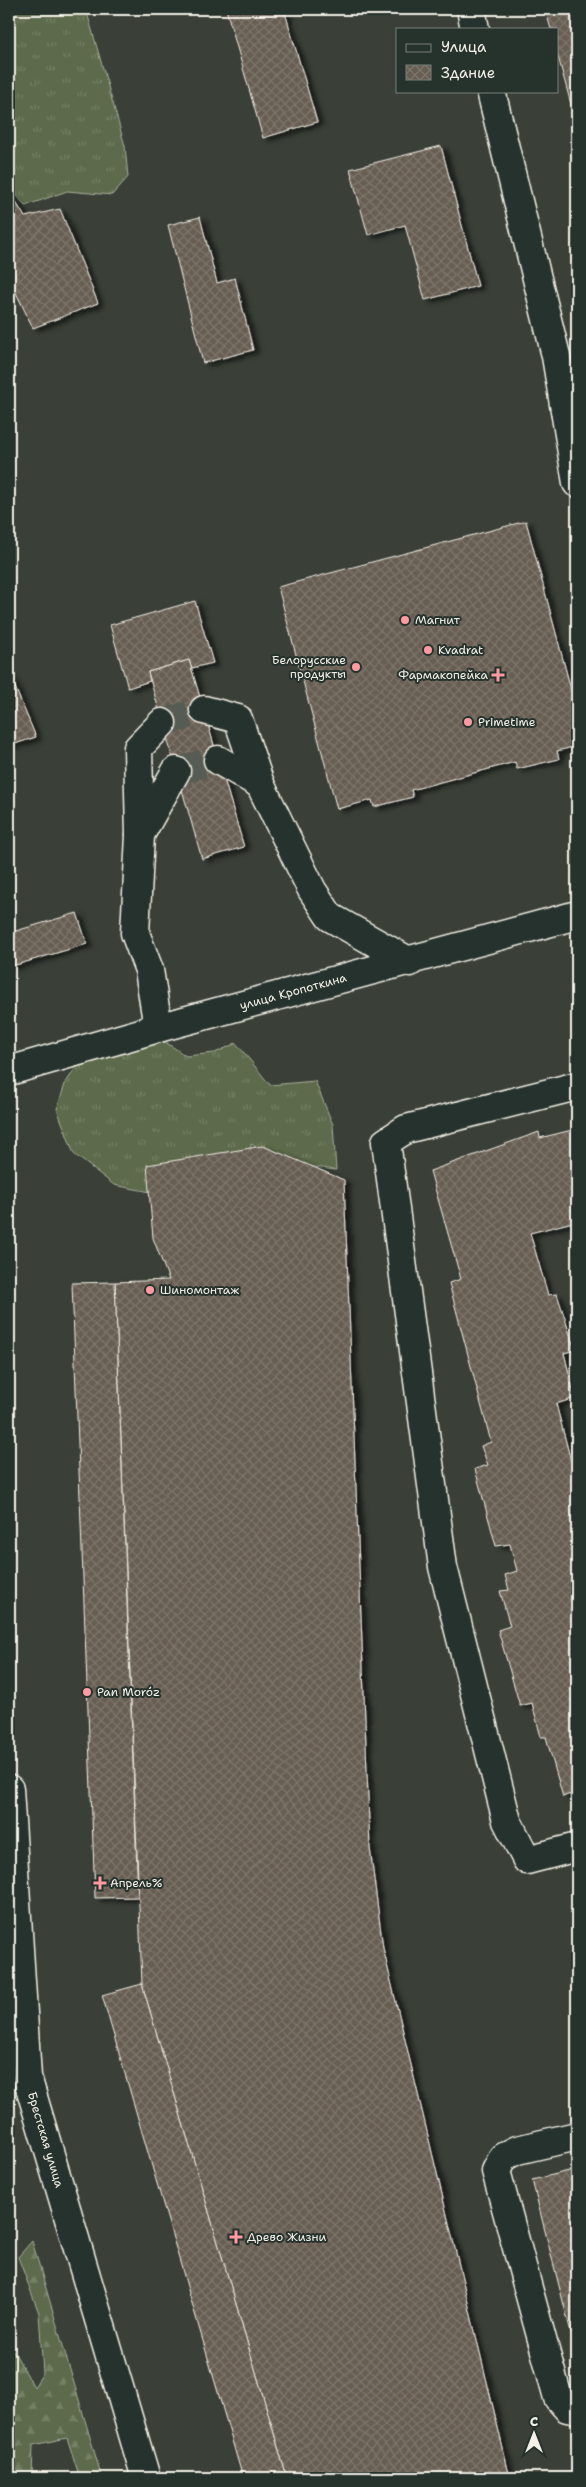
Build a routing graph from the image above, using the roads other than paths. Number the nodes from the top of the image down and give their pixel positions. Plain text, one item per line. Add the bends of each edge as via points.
1 (470, 9) edge
2 (476, 28) edge
3 (491, 92) edge
4 (567, 354) edge
5 (577, 483) edge
6 (204, 710) tunnel mouth
7 (162, 723) tunnel mouth
8 (218, 760) tunnel mouth
9 (176, 771) dead end
10 (260, 784) junction
11 (140, 835) junction
12 (577, 916) edge
13 (410, 962) junction
14 (158, 1028) junction
15 (9, 1071) edge
16 (577, 1086) edge
17 (9, 1790) edge
18 (577, 1847) edge
19 (18, 2078) edge
20 (577, 2136) edge
21 (577, 2409) edge
22 (146, 2478) edge

1 - 2 street
3 - 4 street
4 - 5 street
6 - 10 street via 238,719
7 - 11 street via 138,748
8 - 10 street
9 - 11 street
10 - 13 street via 312,890 330,916
11 - 14 street via 135,933 149,970
12 - 13 street, улица Кропоткина
13 - 14 street, улица Кропоткина
14 - 15 street, улица Кропоткина
16 - 18 street via 406,1129 386,1142 443,1567 507,1820 527,1860
17 - 19 street, Брестская улица
19 - 22 street, Брестская улица
20 - 21 street via 517,2150 503,2157 496,2171 558,2398 567,2408

